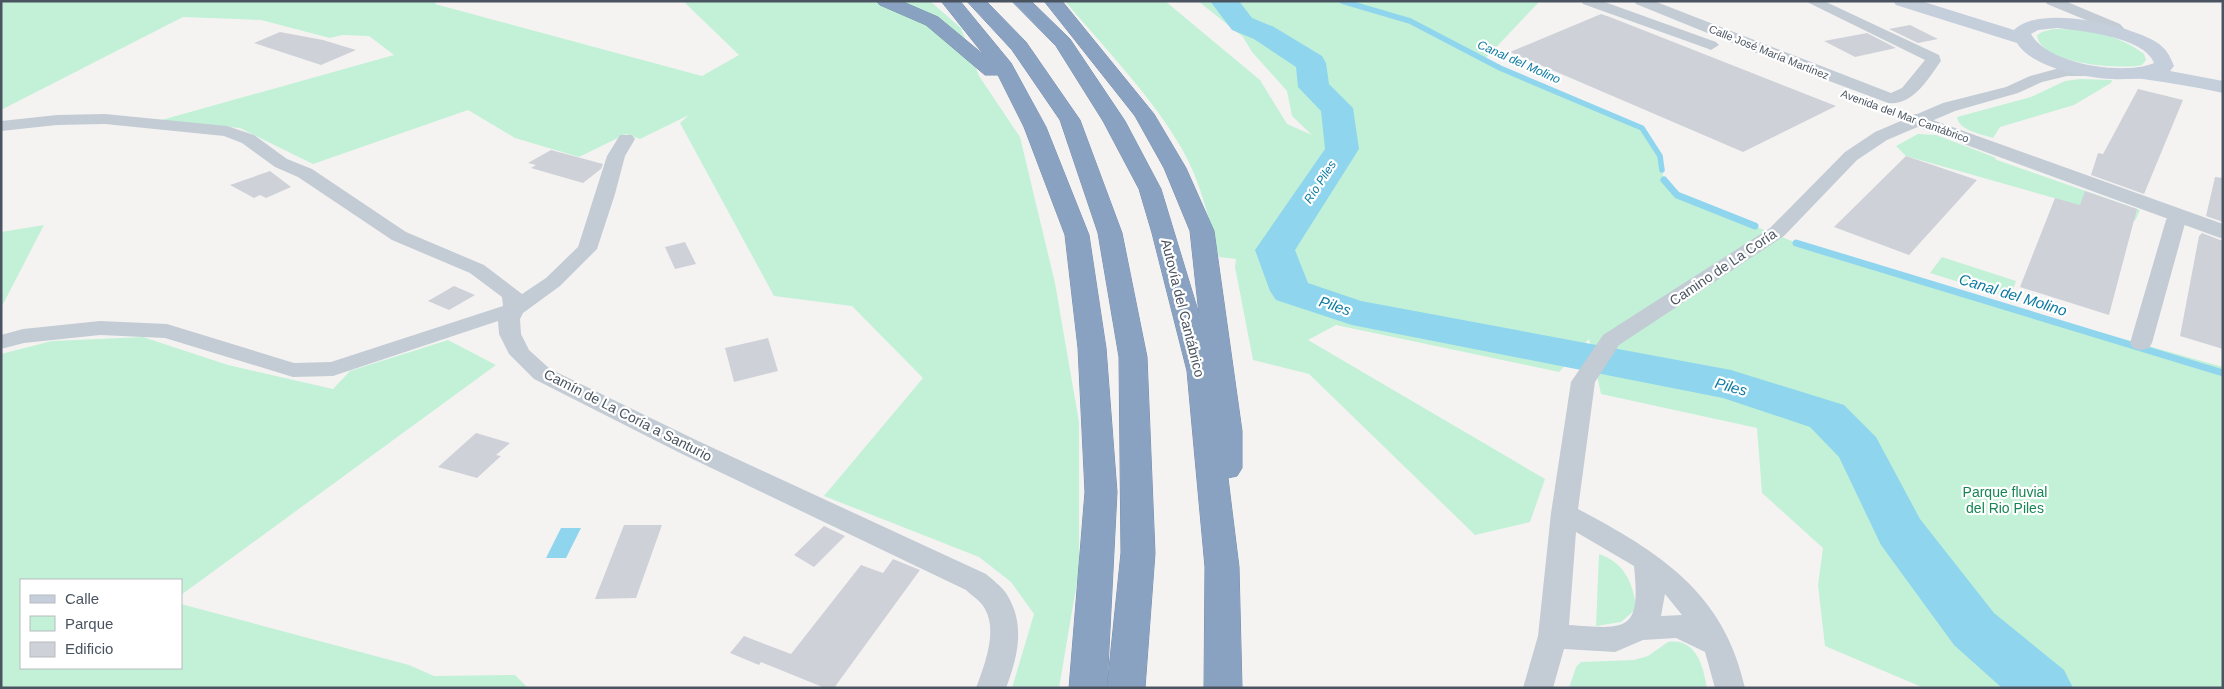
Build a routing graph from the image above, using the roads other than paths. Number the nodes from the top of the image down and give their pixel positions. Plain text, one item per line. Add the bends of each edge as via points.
1 (886, 1) edge
2 (950, 1) edge
3 (976, 1) edge
4 (1021, 1) edge
5 (1053, 1) edge
6 (1588, 1) edge
7 (1641, 1) edge
8 (1812, 1) edge
9 (1902, 1) edge
10 (1922, 1) edge
11 (2048, 1) edge
12 (2052, 1) edge
13 (2057, 23) junction
14 (2121, 34) junction
15 (2029, 38) junction
16 (2164, 60) junction
17 (2095, 71) junction
18 (2146, 74) junction
19 (2036, 79) junction
20 (2223, 80) edge
21 (2223, 87) edge
22 (1916, 120) junction
23 (1, 126) edge
24 (1035, 127) junction
25 (626, 139) dead end
26 (2176, 220) dead end
27 (2223, 232) edge
28 (514, 309) junction
29 (1, 342) edge
30 (2141, 343) dead end
31 (1564, 513) junction
32 (1647, 562) junction
33 (1222, 567) junction
34 (1639, 629) junction
35 (1553, 636) junction
36 (1716, 644) junction
37 (991, 688) edge
38 (1088, 688) edge
39 (1126, 688) edge
40 (1223, 688) edge
41 (1538, 688) edge
42 (1730, 688) edge

1 - 24 highway via 932,22 968,50 993,72
2 - 24 highway via 1001,63
3 - 39 highway via 1019,46 1070,120 1110,233 1133,357 1138,553
4 - 33 highway, Autovía del Cantábrico via 1064,43 1114,121 1150,189 1201,371
5 - 33 highway via 1144,114 1175,168 1202,231 1227,431
6 - 22 street, Avenida del Mar Cantábrico
7 - 8 street, Calle José María Martínez via 1888,98 1901,97 1933,58
9 - 15 main road
10 - 15 main road
11 - 13 street via 2058,8
12 - 14 street via 2115,27
13 - 14 main road
13 - 15 main road
14 - 16 main road via 2150,46
15 - 17 main road via 2061,62
15 - 19 street via 2042,65
16 - 18 main road via 2164,66 2158,71
16 - 20 main road
17 - 18 main road
17 - 19 street, Camino de La Coría via 2067,71
18 - 21 main road
19 - 22 street, Camino de La Coría via 2012,90 1949,107
22 - 27 street, Avenida del Mar Cantábrico
22 - 31 street, Camino de La Coría via 1881,136 1850,156 1777,232 1611,340 1583,382
23 - 28 street via 104,119 214,129 234,134 248,139 281,163 305,173 399,236 477,269 512,295
24 - 38 highway via 1077,235 1092,348 1101,492
25 - 28 street via 616,156 586,249 553,282
26 - 30 street
28 - 29 street via 333,369 293,370 167,331 100,328 23,336
28 - 37 street, Camín de La Coría a Santurio via 509,319 510,334 520,354 542,374 976,582 996,601 1005,626 1000,663
31 - 32 street
31 - 35 street
32 - 34 street via 1651,593 1649,615
32 - 36 street via 1689,602
33 - 40 highway, Autovía del Cantábrico
34 - 35 street via 1615,640
34 - 36 street via 1678,626
35 - 41 street
36 - 42 street via 1728,670

